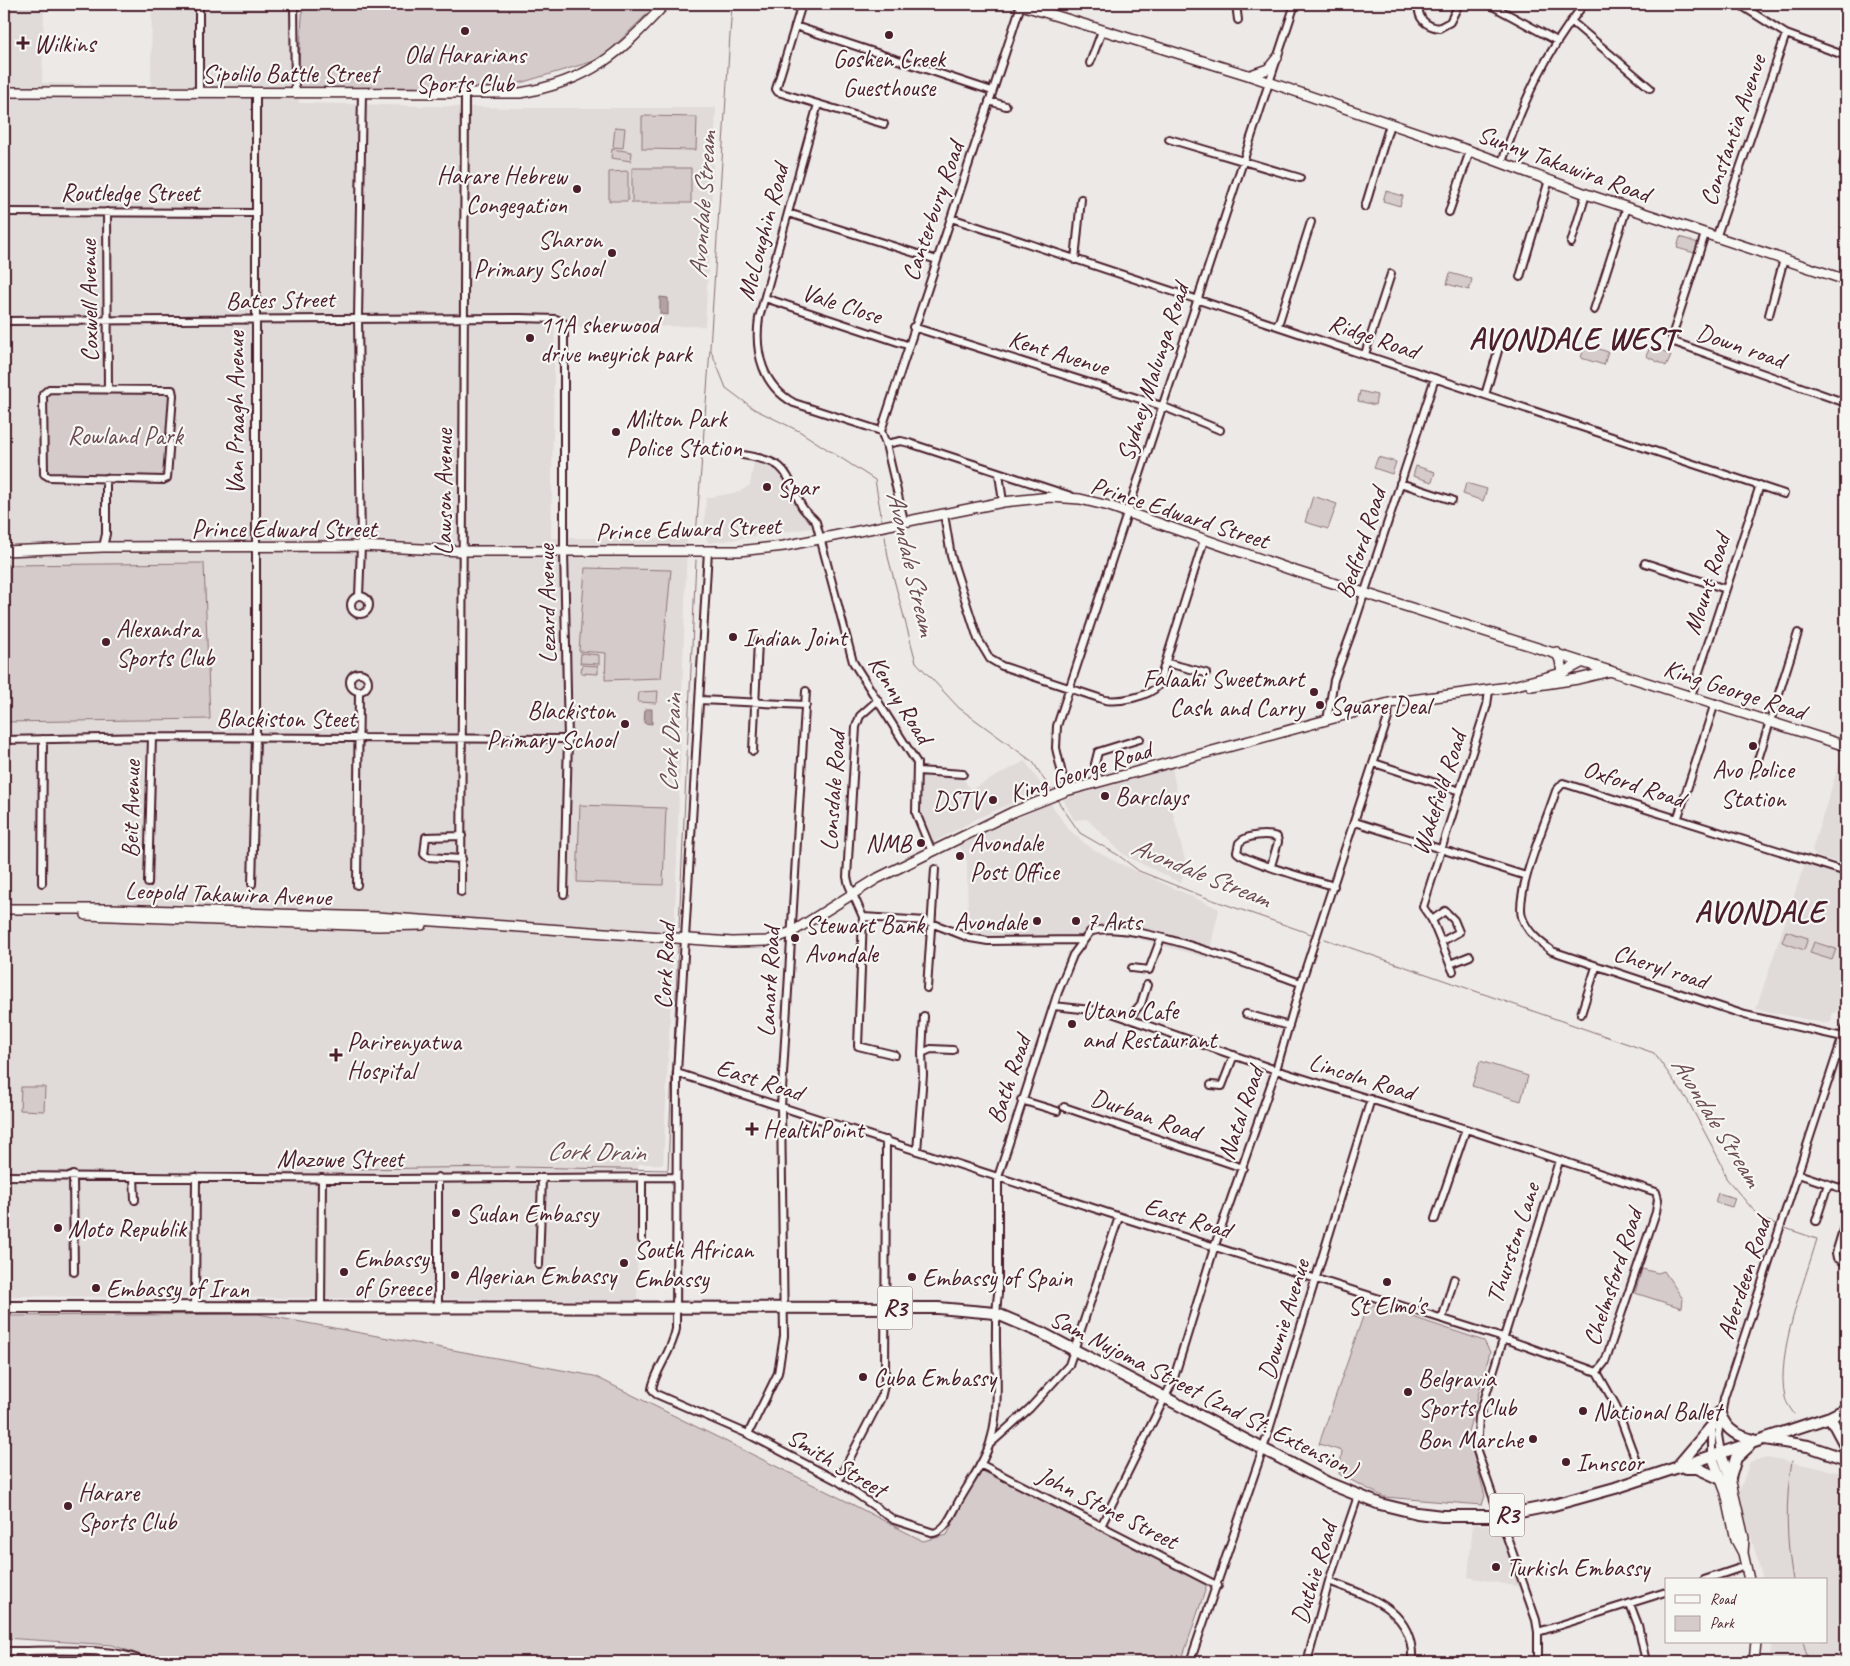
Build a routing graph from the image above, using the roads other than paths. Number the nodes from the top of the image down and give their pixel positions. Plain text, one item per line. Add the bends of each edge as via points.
1 (199, 4) edge
2 (294, 4) edge
3 (666, 4) edge
4 (802, 4) edge
5 (1019, 4) edge
6 (1236, 4) edge
7 (1296, 4) edge
8 (1419, 4) edge
9 (1460, 4) edge
10 (1489, 4) edge
11 (1584, 4) edge
12 (1739, 4) edge
13 (1238, 20) dead end
14 (1571, 20) junction
15 (795, 26) junction
16 (1102, 31) junction
17 (1786, 34) junction
18 (1557, 42) junction
19 (1846, 56) edge
20 (1277, 58) junction
21 (1090, 63) dead end
22 (1248, 75) junction
23 (1269, 82) junction
24 (1650, 88) dead end
25 (992, 91) junction
26 (4, 92) edge
27 (256, 92) junction
28 (295, 92) junction
29 (199, 93) junction
30 (362, 93) junction
31 (465, 93) junction
32 (989, 101) junction
33 (818, 104) junction
34 (1006, 106) dead end
35 (884, 124) dead end
36 (1390, 124) junction
37 (1169, 139) dead end
38 (1470, 151) junction
39 (1846, 155) edge
40 (1244, 160) junction
41 (1502, 162) junction
42 (1843, 164) dead end
43 (1300, 178) dead end
44 (1549, 180) junction
45 (1586, 194) junction
46 (1081, 199) dead end
47 (1365, 207) dead end
48 (1627, 207) junction
49 (4, 212) edge
50 (107, 212) junction
51 (1449, 212) dead end
52 (256, 213) junction
53 (788, 213) junction
54 (950, 218) junction
55 (1311, 222) dead end
56 (1705, 234) junction
57 (1716, 238) junction
58 (1571, 243) dead end
59 (1784, 259) junction
60 (937, 260) junction
61 (1075, 260) junction
62 (1391, 274) dead end
63 (1520, 277) dead end
64 (1846, 280) edge
65 (765, 298) junction
66 (1197, 299) junction
67 (1594, 310) dead end
68 (1768, 315) dead end
69 (358, 318) junction
70 (464, 318) junction
71 (556, 319) joint
72 (4, 320) edge
73 (256, 320) junction
74 (109, 321) junction
75 (1278, 325) junction
76 (913, 327) junction
77 (1503, 334) dead end
78 (907, 345) junction
79 (1365, 354) junction
80 (1435, 378) junction
81 (108, 390) junction
82 (1485, 395) junction
83 (1846, 402) edge
84 (1162, 406) junction
85 (1220, 430) dead end
86 (881, 431) junction
87 (886, 444) junction
88 (743, 455) dead end
89 (999, 474) junction
90 (106, 478) junction
91 (1400, 482) junction
92 (1760, 486) junction
93 (1784, 494) dead end
94 (1080, 499) junction
95 (1452, 500) dead end
96 (1003, 502) junction
97 (1126, 512) junction
98 (944, 514) junction
99 (904, 521) junction
100 (821, 539) junction
101 (1204, 540) junction
102 (361, 546) junction
103 (103, 547) junction
104 (255, 547) junction
105 (4, 550) edge
106 (462, 551) junction
107 (708, 551) junction
108 (564, 552) junction
109 (1645, 563) dead end
110 (1726, 588) junction
111 (1365, 592) junction
112 (359, 596) dead end
113 (1798, 633) dead end
114 (758, 641) dead end
115 (1556, 652) junction
116 (1584, 662) junction
117 (1167, 663) junction
118 (1611, 671) junction
119 (1206, 673) dead end
120 (1562, 673) junction
121 (1578, 679) junction
122 (1509, 687) junction
123 (1069, 689) junction
124 (359, 691) dead end
125 (806, 691) dead end
126 (1488, 691) junction
127 (1691, 696) junction
128 (700, 700) junction
129 (878, 700) junction
130 (755, 702) junction
131 (1389, 703) junction
132 (1715, 703) junction
133 (806, 705) junction
134 (1327, 720) junction
135 (1770, 721) junction
136 (152, 737) junction
137 (256, 738) junction
138 (360, 738) junction
139 (463, 738) junction
140 (568, 738) junction
141 (43, 739) junction
142 (1140, 739) dead end
143 (4, 740) edge
144 (1846, 746) edge
145 (753, 751) dead end
146 (1374, 763) junction
147 (918, 771) junction
148 (1754, 772) dead end
149 (963, 774) dead end
150 (1099, 782) junction
151 (1066, 791) junction
152 (1460, 791) junction
153 (1678, 818) junction
154 (1355, 822) junction
155 (462, 836) junction
156 (1441, 849) junction
157 (932, 852) junction
158 (462, 859) junction
159 (1272, 866) junction
160 (935, 868) dead end
161 (1846, 872) edge
162 (1526, 876) junction
163 (42, 882) dead end
164 (148, 883) dead end
165 (252, 884) dead end
166 (357, 885) dead end
167 (1334, 886) junction
168 (461, 892) dead end
169 (564, 894) dead end
170 (852, 894) junction
171 (4, 909) edge
172 (4, 915) edge
173 (863, 917) junction
174 (1432, 920) junction
175 (932, 923) junction
176 (450, 924) junction
177 (792, 932) junction
178 (1162, 938) junction
179 (686, 939) junction
180 (1083, 940) junction
181 (1441, 942) junction
182 (1470, 956) dead end
183 (1450, 964) junction
184 (1596, 966) junction
185 (1132, 968) dead end
186 (1453, 971) dead end
187 (1301, 983) junction
188 (1147, 985) dead end
189 (927, 988) dead end
190 (1054, 1006) junction
191 (1246, 1014) dead end
192 (1581, 1014) dead end
193 (924, 1016) dead end
194 (1128, 1019) junction
195 (1289, 1026) junction
196 (1846, 1027) edge
197 (1843, 1037) junction
198 (953, 1050) dead end
199 (922, 1052) junction
200 (896, 1055) dead end
201 (1234, 1056) junction
202 (1837, 1056) junction
203 (1846, 1059) edge
204 (1276, 1070) junction
205 (677, 1073) junction
206 (1211, 1085) dead end
207 (1371, 1099) junction
208 (1021, 1100) junction
209 (781, 1107) junction
210 (1064, 1107) dead end
211 (1058, 1111) dead end
212 (1466, 1129) junction
213 (886, 1140) junction
214 (917, 1151) junction
215 (1559, 1161) junction
216 (1243, 1168) junction
217 (1798, 1174) junction
218 (73, 1175) junction
219 (4, 1176) edge
220 (134, 1177) junction
221 (196, 1177) junction
222 (438, 1177) junction
223 (642, 1177) junction
224 (675, 1177) junction
225 (998, 1177) junction
226 (322, 1178) junction
227 (542, 1178) junction
228 (1828, 1184) junction
229 (1846, 1190) edge
230 (1656, 1192) joint
231 (135, 1200) dead end
232 (1119, 1217) junction
233 (1435, 1219) dead end
234 (1846, 1220) edge
235 (1816, 1221) dead end
236 (642, 1240) dead end
237 (1216, 1246) junction
238 (1846, 1263) edge
239 (539, 1265) dead end
240 (74, 1272) dead end
241 (1316, 1277) junction
242 (1454, 1279) dead end
243 (4, 1307) edge
244 (438, 1307) junction
245 (677, 1307) junction
246 (195, 1308) junction
247 (321, 1308) junction
248 (784, 1308) junction
249 (887, 1308) junction
250 (995, 1313) junction
251 (1442, 1319) junction
252 (1503, 1338) junction
253 (1075, 1350) junction
254 (1597, 1372) junction
255 (655, 1380) joint
256 (1724, 1398) junction
257 (1166, 1399) junction
258 (1846, 1409) edge
259 (1720, 1414) junction
260 (1846, 1415) edge
261 (1830, 1417) junction
262 (1712, 1426) junction
263 (748, 1434) junction
264 (1760, 1440) junction
265 (990, 1444) junction
266 (1846, 1448) edge
267 (1263, 1450) junction
268 (1717, 1455) junction
269 (1635, 1458) dead end
270 (1846, 1459) edge
271 (980, 1464) junction
272 (1676, 1468) junction
273 (1725, 1478) junction
274 (838, 1482) junction
275 (1358, 1496) junction
276 (1500, 1516) junction
277 (1101, 1526) junction
278 (1746, 1566) junction
279 (1710, 1578) edge
280 (1749, 1578) edge
281 (1329, 1581) junction
282 (1218, 1586) junction
283 (1665, 1592) edge
284 (1630, 1604) junction
285 (1538, 1632) junction
286 (1756, 1644) edge
287 (4, 1651) edge
288 (4, 1659) edge
289 (135, 1662) edge
290 (144, 1662) edge
291 (1190, 1662) edge
292 (1307, 1662) edge
293 (1412, 1662) edge
294 (1538, 1662) edge
295 (1646, 1662) edge
296 (1754, 1662) edge

1 - 29 street
2 - 28 street
3 - 31 main road, Sipolilo Battle Street via 615,55 575,78 520,93
4 - 15 street
5 - 16 main road, Sunny Takawira Road
5 - 25 street, Canterbury Road
6 - 13 street
7 - 20 street, Sydney Malunga Road
8 - 9 street via 1422,20 1439,28 1450,22
10 - 18 street
11 - 14 street
12 - 17 street
14 - 18 street
14 - 24 street
15 - 25 street
15 - 33 street via 776,89
16 - 21 street
16 - 22 main road, Sunny Takawira Road
17 - 19 street
17 - 57 street, Constantia Avenue
18 - 41 street via 1522,104
20 - 22 main road via 1262,72
20 - 23 street, Sydney Malunga Road
22 - 23 main road, Sunny Takawira Road
23 - 36 main road, Sunny Takawira Road
23 - 40 street, Sydney Malunga Road
25 - 32 street, Canterbury Road
26 - 29 main road, Sipolilo Battle Street
27 - 28 main road, Sipolilo Battle Street
27 - 29 main road, Sipolilo Battle Street
27 - 52 street, Van Praagh Avenue
28 - 30 main road, Sipolilo Battle Street
30 - 31 main road, Sipolilo Battle Street
30 - 69 street
31 - 70 street, Lawson Avenue
32 - 34 street
32 - 54 street, Canterbury Road
33 - 35 street
33 - 53 street, McLoughin Road
36 - 38 main road, Sunny Takawira Road
36 - 47 street
37 - 40 street
38 - 41 main road, Sunny Takawira Road
38 - 51 street
39 - 42 street
40 - 43 street
40 - 66 street, Sydney Malunga Road
41 - 44 main road, Sunny Takawira Road
44 - 45 main road, Sunny Takawira Road
44 - 63 street
45 - 48 main road, Sunny Takawira Road
45 - 58 street
46 - 61 street
48 - 56 main road, Sunny Takawira Road
48 - 67 street
49 - 50 street, Routledge Street
50 - 52 street, Routledge Street
50 - 74 street, Coxwell Avenue
52 - 73 street, Van Praagh Avenue
53 - 60 street
53 - 65 street, McLoughin Road
54 - 60 street, Canterbury Road
54 - 61 street, Ridge Road
55 - 75 street
56 - 57 main road, Sunny Takawira Road
56 - 83 street, Down road via 1672,336 1674,342
57 - 59 main road, Sunny Takawira Road
59 - 64 main road, Sunny Takawira Road
59 - 68 street
60 - 76 street, Canterbury Road
61 - 66 street, Ridge Road
62 - 79 street
65 - 78 street, Vale Close
65 - 86 street, McLoughin Road via 759,318 757,345 759,359 775,389 794,403
66 - 75 street, Ridge Road
66 - 84 street, Sydney Malunga Road
69 - 70 street, Bates Street
69 - 73 street, Bates Street
69 - 102 street
70 - 71 street, Bates Street
70 - 106 street, Lawson Avenue
71 - 108 street, Lezard Avenue via 566,328
72 - 74 street, Bates Street
73 - 74 street, Bates Street
73 - 104 street, Van Praagh Avenue
74 - 81 street, Coxwell Avenue
75 - 79 street, Ridge Road
76 - 78 street, Canterbury Road
76 - 84 street, Kent Avenue
77 - 82 street
78 - 86 street, Canterbury Road
79 - 80 street, Ridge Road
80 - 82 street, Ridge Road
80 - 91 street, Bedford Road
81 - 90 street via 49,389 43,394 44,474 49,477
81 - 90 street via 167,389 172,390 173,395 167,478
82 - 92 street, Ridge Road
84 - 85 street, Kent Avenue
84 - 97 street, Sydney Malunga Road
86 - 87 street
87 - 89 street via 909,443
87 - 99 street
88 - 100 street, Kenny Road via 768,459 782,468 792,482 802,508 816,522
89 - 94 street
89 - 96 street
90 - 103 street
91 - 95 street
91 - 111 street, Bedford Road
92 - 93 street, Ridge Road
92 - 110 street, Mount Road
94 - 96 main road, Prince Edward Street via 1051,497
94 - 97 main road, Prince Edward Street
96 - 98 main road, Prince Edward Street
97 - 101 main road, Prince Edward Street
97 - 123 street, Sydney Malunga Road
98 - 99 main road, Prince Edward Street
98 - 123 street via 956,575 985,653 1002,666
99 - 100 main road, Prince Edward Street
100 - 107 main road, Prince Edward Street via 760,549
100 - 129 street, Kenny Road via 853,662
101 - 111 main road, Prince Edward Street
101 - 117 street
102 - 104 main road, Prince Edward Street
102 - 106 main road, Prince Edward Street
102 - 112 street
103 - 104 main road, Prince Edward Street
103 - 105 main road, Prince Edward Street
104 - 137 street, Van Praagh Avenue
106 - 108 main road, Prince Edward Street
106 - 139 street, Lawson Avenue
107 - 108 main road, Prince Edward Street
107 - 128 street, Cork Road
108 - 140 street, Lezard Avenue
109 - 110 street
110 - 127 street, Mount Road
111 - 115 main road, Prince Edward Street
111 - 134 street, Bedford Road via 1334,680
113 - 135 street
114 - 130 street
115 - 116 main road, Prince Edward Street
115 - 120 main road
116 - 118 main road, Prince Edward Street
116 - 120 main road, King George Road
116 - 121 main road
117 - 119 street
117 - 123 street via 1158,686 1148,693 1112,701
118 - 121 main road, King George Road
118 - 127 main road, King George Road
120 - 122 main road, King George Road
121 - 122 main road, King George Road
122 - 126 main road, King George Road
123 - 151 street, Sydney Malunga Road via 1055,738
124 - 138 street
125 - 133 street, Lanark Road
126 - 131 main road, King George Road
126 - 152 street, Wakefield Road via 1487,705
127 - 132 main road, King George Road
128 - 130 street
128 - 179 street, Cork Road
129 - 147 street, Kenny Road via 915,757
129 - 170 street, Lonsdale Road via 860,716 856,727 847,870
130 - 133 street
130 - 145 street
131 - 134 main road, King George Road
131 - 146 street, Natal Road via 1388,718
132 - 135 main road, King George Road
132 - 153 street
133 - 177 street, Lanark Road
134 - 150 main road, King George Road
135 - 144 main road, King George Road
135 - 148 street
136 - 137 street, Blackiston Steet
136 - 141 street, Blackiston Steet
136 - 164 street, Beit Avenue
137 - 138 street, Blackiston Steet
137 - 165 street, Van Praagh Avenue
138 - 139 street, Blackiston Steet
138 - 166 street
139 - 140 street, Blackiston Steet
139 - 155 street, Lawson Avenue
140 - 169 street, Lezard Avenue
141 - 143 street, Blackiston Steet
141 - 163 street
142 - 150 street via 1098,752
146 - 152 street
146 - 154 street, Natal Road
147 - 149 street
147 - 157 street, Kenny Road via 916,813
150 - 151 main road, King George Road
151 - 157 main road, King George Road
152 - 156 street, Wakefield Road
153 - 161 street, Oxford Road
153 - 162 street, Oxford Road via 1562,783 1556,791
154 - 156 street
154 - 167 street, Natal Road
155 - 158 street, Lawson Avenue
155 - 158 street via 426,838 423,843 427,858
156 - 162 street
156 - 174 street, Wakefield Road via 1423,907
157 - 170 main road, King George Road
158 - 168 street, Lawson Avenue
159 - 159 street via 1239,855 1238,843 1246,837 1277,837
159 - 167 street
160 - 175 street
162 - 184 street, Cheryl road via 1521,902 1522,915 1529,930 1552,951
167 - 187 street, Natal Road
170 - 173 street, Lonsdale Road
170 - 177 main road, King George Road
171 - 176 main road, Leopold Takawira Avenue via 376,917
172 - 176 main road, Leopold Takawira Avenue via 388,926
173 - 175 street
173 - 200 street via 858,1046
174 - 181 street
174 - 181 street via 1445,911 1459,932
175 - 180 street via 982,941
175 - 189 street
176 - 179 main road, Leopold Takawira Avenue
177 - 179 main road, King George Road via 767,941
177 - 209 street, Lanark Road
178 - 180 street via 1108,928 1090,932
178 - 185 street via 1149,970
178 - 187 street
179 - 205 street, Cork Road
180 - 190 street, Bath Road
181 - 183 street
182 - 183 street
183 - 186 street
184 - 192 street
184 - 197 street, Cheryl road via 1745,1015
187 - 195 street, Natal Road
188 - 194 street via 1141,1004
190 - 194 street, Lincoln Road via 1085,1008
190 - 208 street, Bath Road
191 - 195 street
193 - 199 street
194 - 201 street, Lincoln Road
195 - 204 street, Natal Road
196 - 197 street, Aberdeen Road
197 - 202 street, Aberdeen Road
198 - 199 street
199 - 214 street
201 - 204 street, Lincoln Road
201 - 206 street via 1222,1086
202 - 203 street
202 - 217 street, Aberdeen Road
204 - 207 street, Lincoln Road
204 - 216 street, Natal Road
205 - 209 street, East Road
205 - 224 street, Cork Road
207 - 212 street, Lincoln Road
207 - 241 street, Downie Avenue
208 - 211 street
208 - 225 street, Bath Road
209 - 213 street, East Road
209 - 248 street, Lanark Road
210 - 216 street, Durban Road
212 - 215 street, Lincoln Road
212 - 233 street
213 - 214 street, East Road
213 - 249 street
214 - 225 street, East Road
215 - 230 street, Lincoln Road
215 - 252 street, Thurston Lane
216 - 237 street, Natal Road
217 - 228 street
217 - 256 street, Aberdeen Road
218 - 219 street, Mazowe Street
218 - 220 street, Mazowe Street
218 - 240 street
220 - 221 street, Mazowe Street
220 - 231 street
221 - 226 street, Mazowe Street
221 - 246 street
222 - 226 street, Mazowe Street
222 - 227 street, Mazowe Street
222 - 244 street
223 - 224 street, Mazowe Street
223 - 227 street, Mazowe Street
223 - 236 street
224 - 245 street, Cork Road
225 - 232 street, East Road
225 - 250 street, Bath Road via 998,1294
226 - 247 street
227 - 239 street
228 - 229 street
228 - 235 street
230 - 254 street, Chelmsford Road via 1658,1199 1654,1219 1605,1362
232 - 237 street, East Road
232 - 253 street
234 - 238 street via 1836,1253 1837,1258
237 - 241 street, East Road
237 - 257 street, Natal Road
241 - 251 street, East Road
241 - 267 street, Downie Avenue
242 - 251 street
243 - 246 highway, Sam Nujoma Street (2nd St. Extension) / R3
244 - 245 highway, Sam Nujoma Street (2nd St. Extension) / R3
244 - 247 highway, Sam Nujoma Street (2nd St. Extension) / R3
245 - 248 highway, Sam Nujoma Street (2nd St. Extension) / R3
245 - 255 street, Cork Road via 675,1337
246 - 247 highway, Sam Nujoma Street (2nd St. Extension) / R3
248 - 249 highway, Sam Nujoma Street (2nd St. Extension) / R3
248 - 263 street, Lanark Road via 784,1336 778,1373
249 - 250 highway, Sam Nujoma Street (2nd St. Extension) / R3 via 955,1308
249 - 274 street via 883,1391
250 - 253 highway, Sam Nujoma Street (2nd St. Extension) / R3
250 - 265 street, Bath Road via 995,1406
251 - 252 street, East Road
252 - 254 street, East Road
252 - 276 street, Thurston Lane via 1479,1416 1477,1437 1477,1451
253 - 257 highway, Sam Nujoma Street (2nd St. Extension) / R3
253 - 265 street via 1069,1365 1056,1381
254 - 269 street via 1615,1404
255 - 263 street, Smith Street via 652,1389 656,1394
256 - 259 street, Aberdeen Road
256 - 262 street, Aberdeen Road
257 - 267 highway, Sam Nujoma Street (2nd St. Extension) / R3
257 - 277 street, Natal Road
258 - 261 highway, Sam Nujoma Street (2nd St. Extension) / R3
259 - 264 highway via 1725,1426 1733,1433
259 - 268 street, Aberdeen Road
260 - 261 highway, Sam Nujoma Street (2nd St. Extension) / R3
261 - 264 highway, Sam Nujoma Street (2nd St. Extension) / R3
261 - 266 highway
262 - 268 street, Aberdeen Road
262 - 272 highway
263 - 274 street, Smith Street
264 - 268 highway, Sam Nujoma Street (2nd St. Extension) / R3
264 - 270 highway via 1808,1446
264 - 273 highway via 1740,1453
265 - 271 street, Bath Road
267 - 275 highway, Sam Nujoma Street (2nd St. Extension) / R3
267 - 282 street, Downie Avenue
268 - 272 highway, Sam Nujoma Street (2nd St. Extension) / R3
268 - 273 main road
271 - 274 street, Smith Street via 945,1526 934,1533 894,1520
271 - 277 street, John Stone Street
272 - 273 highway via 1697,1468
272 - 276 highway, Sam Nujoma Street (2nd St. Extension) / R3 via 1550,1506
273 - 278 main road via 1745,1544
275 - 276 highway, Sam Nujoma Street (2nd St. Extension) / R3 via 1417,1513
275 - 281 street, Duthie Road
276 - 285 street, Thurston Lane
277 - 282 street, John Stone Street
278 - 279 street
278 - 280 main road
281 - 292 street, Duthie Road
281 - 293 street via 1389,1608 1404,1622 1413,1647
282 - 291 street, Downie Avenue
283 - 284 street
284 - 285 street
284 - 295 street
285 - 294 street, Thurston Lane
286 - 296 main road
287 - 290 street via 106,1651
288 - 289 street

